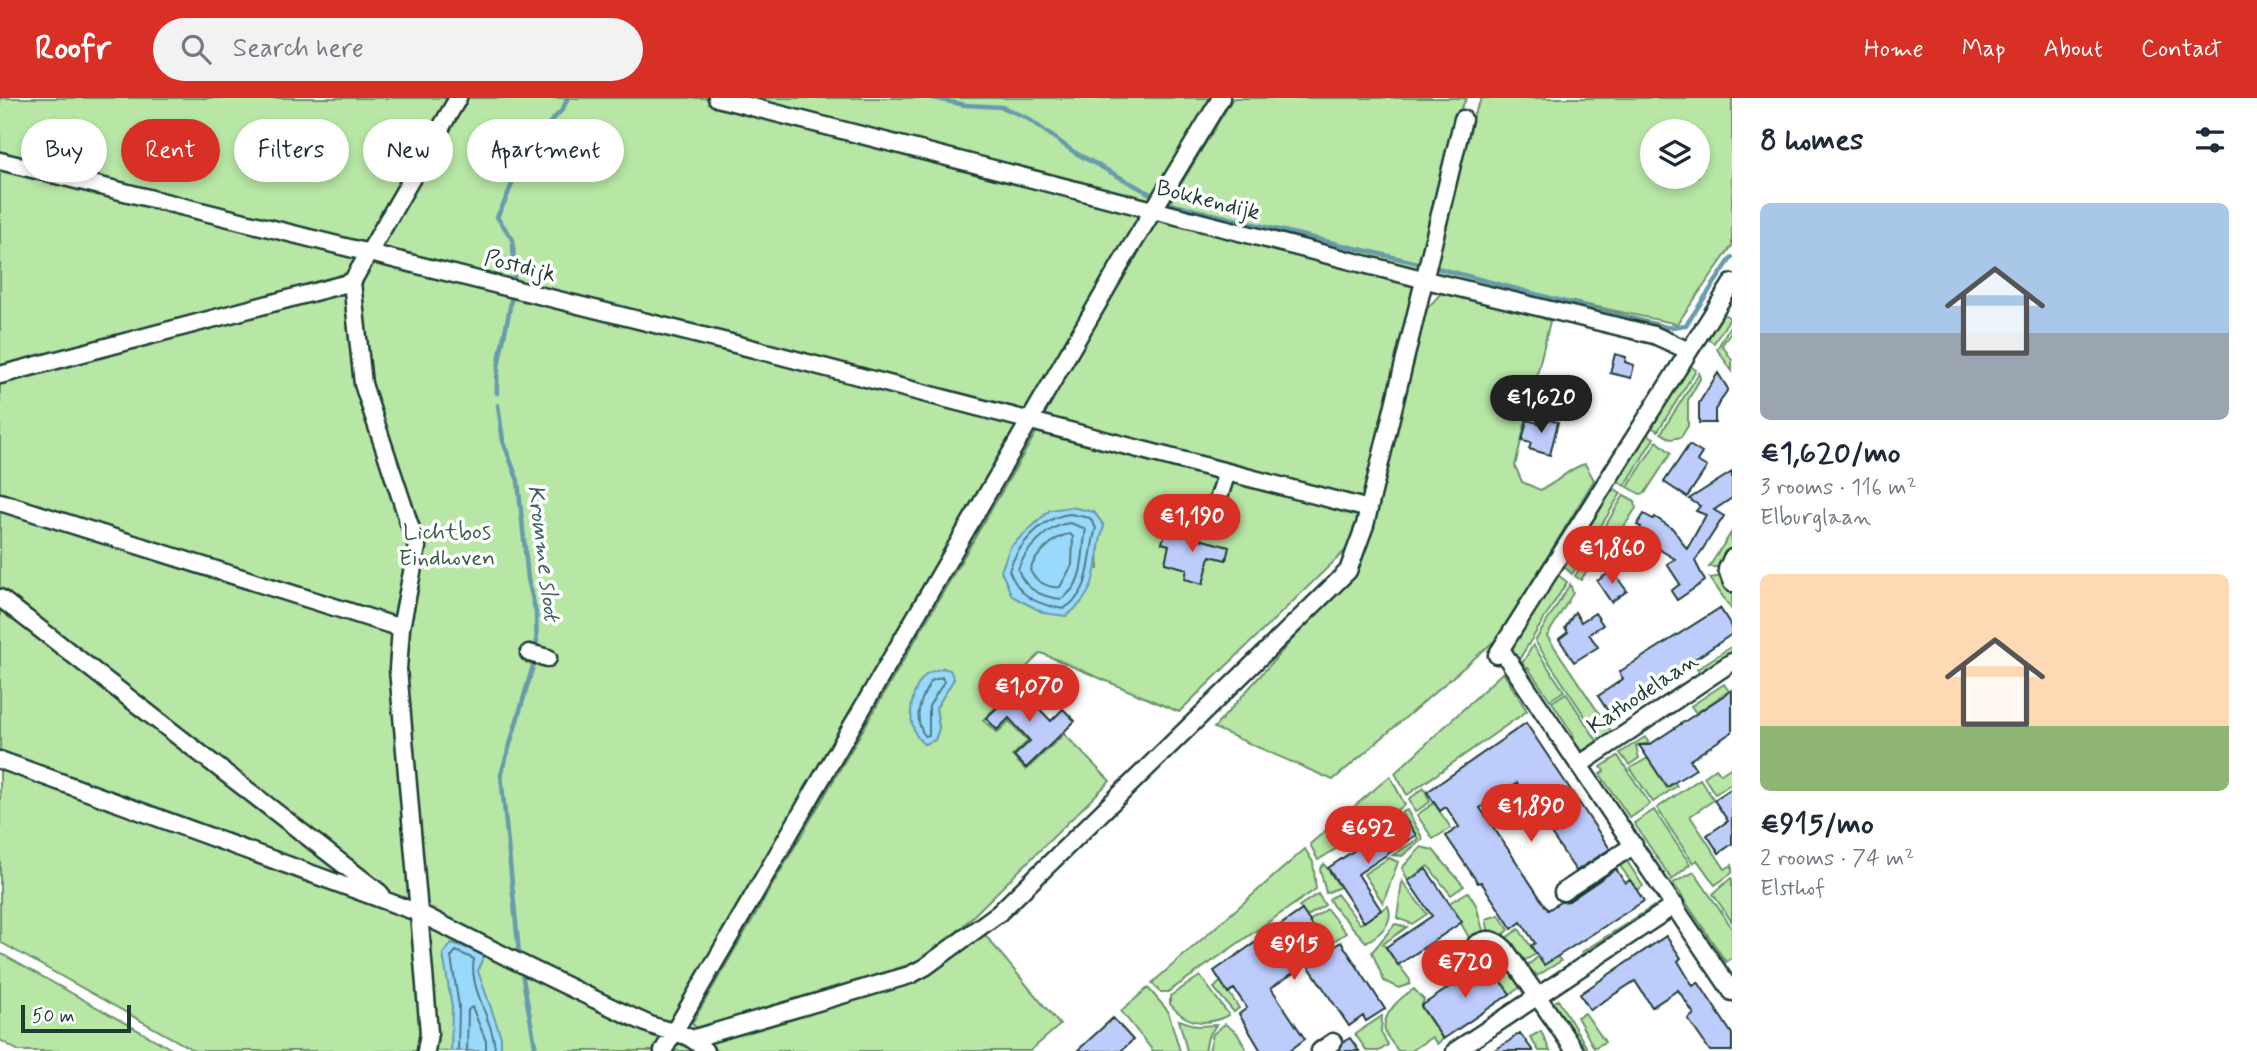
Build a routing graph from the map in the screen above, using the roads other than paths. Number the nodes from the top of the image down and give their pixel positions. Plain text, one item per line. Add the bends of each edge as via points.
1 (458, 98) edge
2 (717, 98) edge
3 (1221, 98) edge
4 (1462, 119) dead end
5 (0, 161) edge
6 (1155, 211) junction
7 (368, 253) junction
8 (1426, 280) junction
9 (352, 282) junction
10 (1732, 283) edge
11 (1687, 350) junction
12 (0, 375) edge
13 (1029, 422) junction
14 (1227, 472) junction
15 (0, 502) edge
16 (1369, 509) junction
17 (1210, 525) dead end
18 (1732, 558) edge
19 (1732, 583) edge
20 (0, 598) edge
21 (401, 628) junction
22 (1732, 662) edge
23 (0, 760) edge
24 (1579, 765) junction
25 (1634, 845) junction
26 (1563, 892) dead end
27 (393, 903) junction
28 (1675, 905) junction
29 (419, 913) junction
30 (1476, 944) dead end
31 (1732, 992) edge
32 (1538, 996) junction
33 (674, 1032) junction
34 (700, 1045) edge
35 (426, 1051) edge
36 (663, 1051) edge
37 (1455, 1051) edge
38 (1575, 1051) edge

1 - 7 street
2 - 6 street, Bokkendijk
3 - 6 street
4 - 8 street
5 - 7 street, Postdijk
6 - 8 street, Bokkendijk
6 - 13 street
7 - 9 street
7 - 13 street, Postdijk
8 - 11 street, Bokkendijk via 1654,335
8 - 16 street
9 - 12 street
9 - 21 street via 363,384 417,547
10 - 11 street
11 - 24 street via 1499,653
13 - 14 street, Postdijk
13 - 33 street
14 - 16 street, Postdijk
14 - 17 street
15 - 21 street
16 - 34 street via 1348,571 999,913 910,975
18 - 19 street via 1727,569
20 - 27 street
21 - 29 street via 398,669
22 - 24 street, Kathodelaan
23 - 27 street
24 - 25 street
25 - 26 street
25 - 28 street
27 - 29 street
28 - 31 street
28 - 32 street
29 - 33 street via 552,981
29 - 35 street via 429,1033
30 - 32 street via 1486,939 1500,944
32 - 37 street
32 - 38 street
33 - 34 street
33 - 36 street

